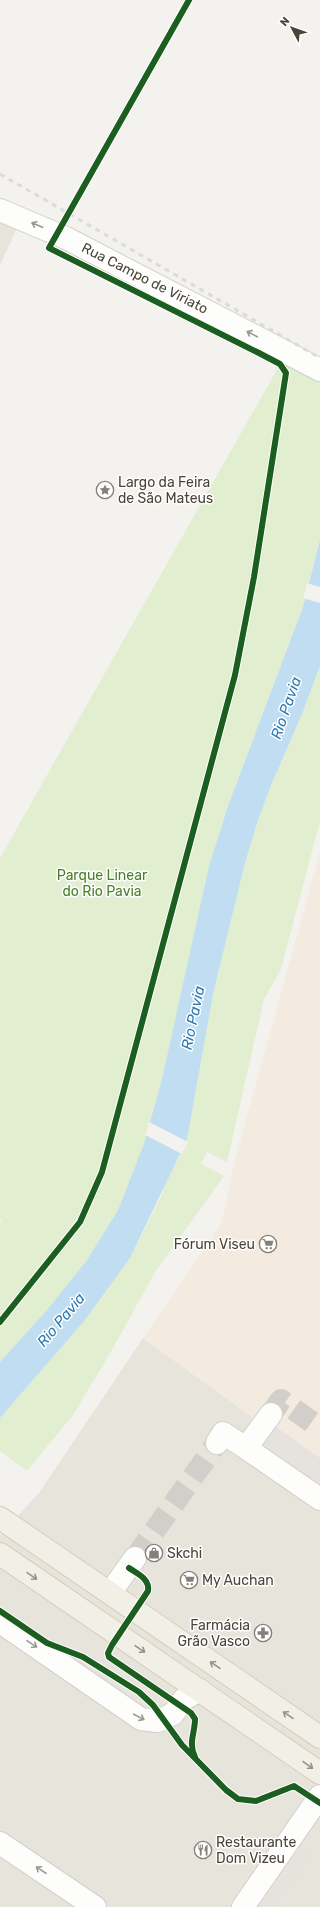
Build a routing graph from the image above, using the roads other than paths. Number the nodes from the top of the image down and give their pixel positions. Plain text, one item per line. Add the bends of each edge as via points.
1 (0, 210) edge
2 (320, 370) edge
3 (272, 1414) tunnel mouth
4 (217, 1443) tunnel mouth
5 (246, 1448) junction
6 (320, 1500) edge
7 (0, 1518) edge
8 (0, 1531) edge
9 (0, 1554) edge
10 (135, 1558) tunnel mouth
11 (83, 1575) junction
12 (110, 1593) junction
13 (0, 1622) edge
14 (200, 1690) junction
15 (320, 1737) edge
16 (320, 1773) edge
17 (320, 1796) edge
18 (0, 1843) edge
19 (96, 1907) edge
20 (243, 1907) edge

2 -> 1 street, Rua Campo de Viriato via 66,238
3 - 5 street
4 - 5 street via 223,1433
5 - 6 street
7 - 11 main road
8 - 11 main road via 44,1561
9 -> 14 main road
10 - 12 street
11 - 12 main road
15 -> 12 main road
13 -> 14 street via 141,1719 158,1722 173,1714 184,1699
14 -> 16 main road
17 - 20 street
19 -> 18 street

